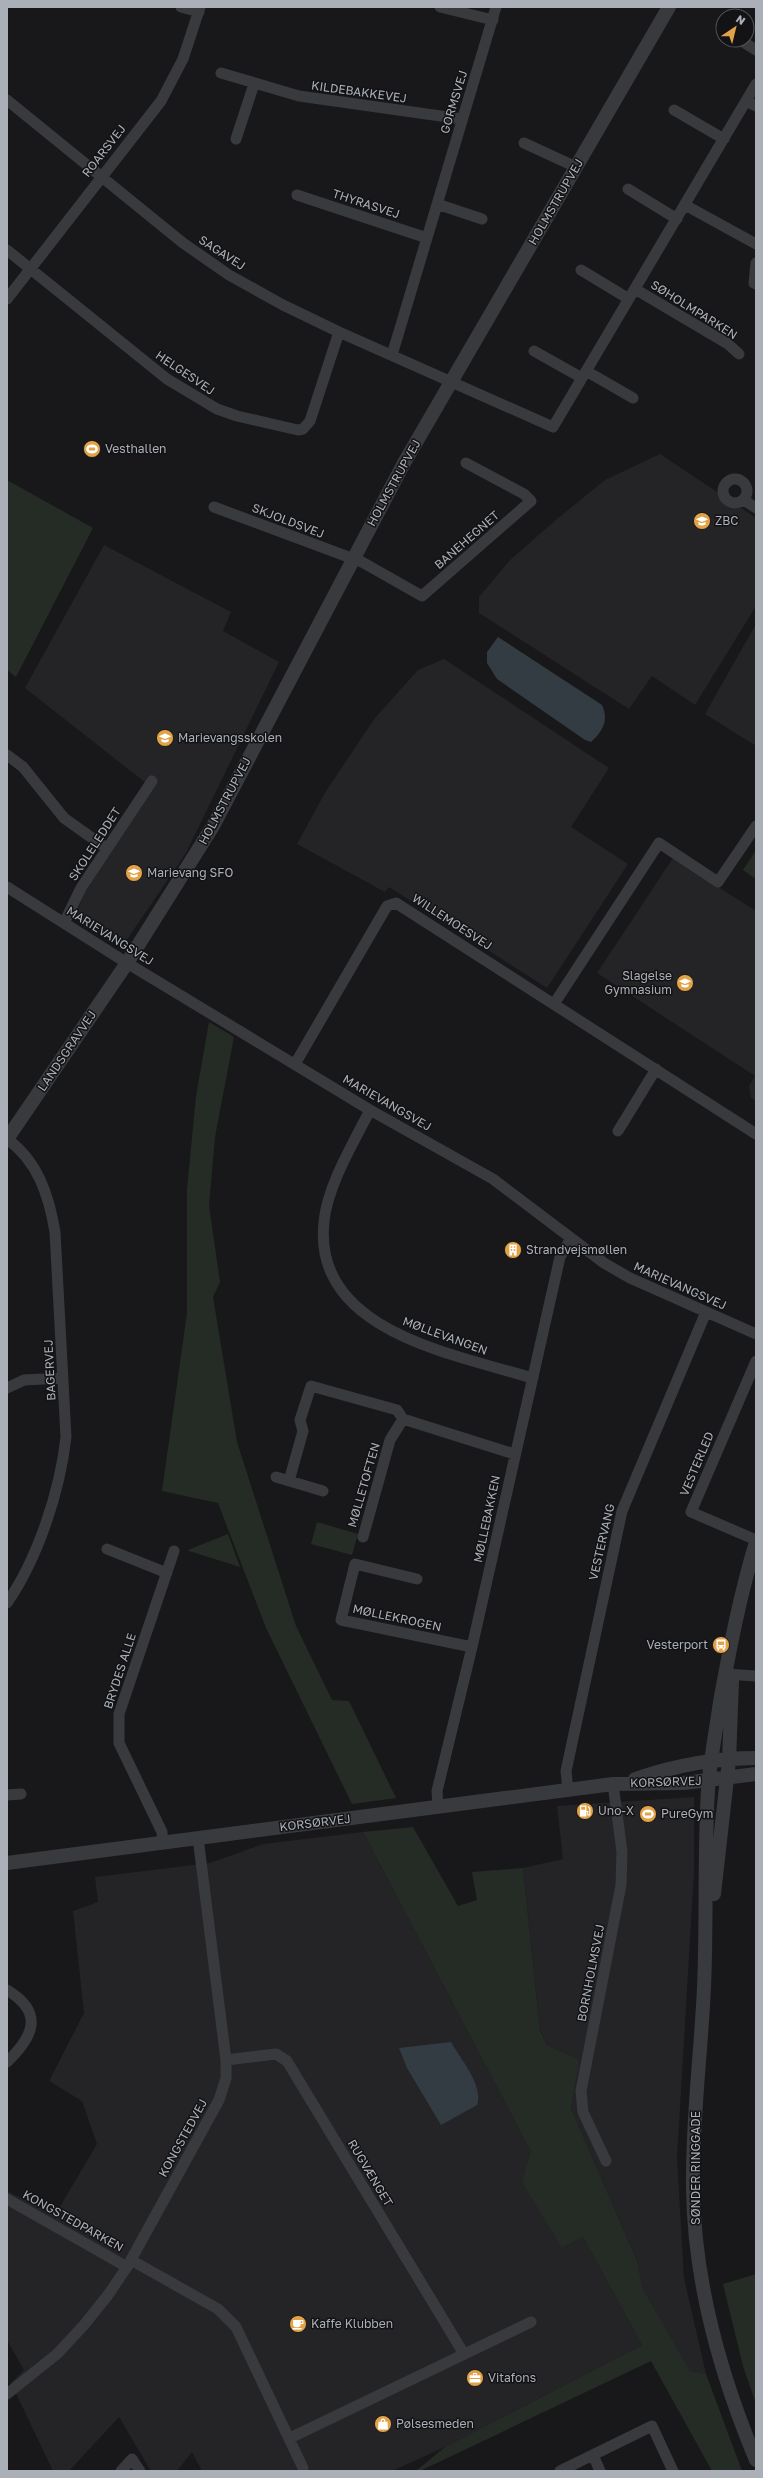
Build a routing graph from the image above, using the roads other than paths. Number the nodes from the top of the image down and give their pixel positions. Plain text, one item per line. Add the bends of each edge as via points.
1 (181, 7) edge
2 (440, 7) edge
3 (496, 7) edge
4 (669, 7) edge
5 (199, 10) edge
6 (492, 20) junction
7 (221, 73) dead end
8 (254, 84) junction
9 (756, 84) edge
10 (7, 100) edge
11 (751, 103) edge
12 (674, 110) dead end
13 (462, 119) junction
14 (236, 139) dead end
15 (724, 139) junction
16 (524, 143) dead end
17 (576, 167) junction
18 (101, 176) junction
19 (628, 189) dead end
20 (297, 195) dead end
21 (437, 204) junction
22 (685, 205) junction
23 (482, 219) dead end
24 (677, 219) junction
25 (427, 238) junction
26 (756, 244) edge
27 (7, 250) edge
28 (756, 263) edge
29 (29, 268) junction
30 (581, 270) dead end
31 (756, 284) edge
32 (632, 294) junction
33 (7, 299) edge
34 (339, 332) junction
35 (534, 351) dead end
36 (739, 354) dead end
37 (392, 355) junction
38 (584, 375) junction
39 (451, 381) junction
40 (633, 398) dead end
41 (466, 463) dead end
42 (744, 500) dead end
43 (214, 507) dead end
44 (756, 508) edge
45 (352, 560) junction
46 (7, 754) edge
47 (152, 781) dead end
48 (756, 826) edge
49 (106, 848) junction
50 (7, 887) edge
51 (64, 923) junction
52 (127, 963) junction
53 (554, 1004) junction
54 (295, 1064) junction
55 (656, 1069) junction
56 (370, 1110) junction
57 (618, 1131) dead end
58 (756, 1134) edge
59 (7, 1139) edge
60 (571, 1238) junction
61 (706, 1312) junction
62 (756, 1334) edge
63 (756, 1361) edge
64 (63, 1378) junction
65 (532, 1378) junction
66 (7, 1388) edge
67 (403, 1419) junction
68 (514, 1454) junction
69 (276, 1477) dead end
70 (289, 1481) junction
71 (323, 1491) dead end
72 (363, 1537) dead end
73 (756, 1541) edge
74 (106, 1549) dead end
75 (174, 1551) dead end
76 (167, 1572) junction
77 (417, 1579) dead end
78 (7, 1603) edge
79 (472, 1647) junction
80 (729, 1674) junction
81 (756, 1676) edge
82 (756, 1758) edge
83 (756, 1766) edge
84 (719, 1770) junction
85 (756, 1774) edge
86 (618, 1784) junction
87 (568, 1790) junction
88 (21, 1794) dead end
89 (7, 1795) edge
90 (438, 1807) junction
91 (198, 1838) junction
92 (163, 1842) junction
93 (7, 1863) edge
94 (704, 1988) junction
95 (7, 1990) edge
96 (226, 2060) junction
97 (7, 2062) edge
98 (606, 2161) dead end
99 (7, 2199) edge
100 (129, 2263) junction
101 (531, 2322) dead end
102 (464, 2354) junction
103 (7, 2394) edge
104 (290, 2438) junction
105 (593, 2455) junction
106 (756, 2460) edge
107 (303, 2468) dead end
108 (121, 2471) edge
109 (140, 2471) edge
110 (560, 2471) edge
111 (600, 2471) edge
112 (674, 2471) edge

1 - 5 street
2 - 6 street
3 - 6 street, GORMSVEJ
4 - 17 street, HOLMSTRUPVEJ
5 - 18 street, ROARSVEJ via 175,77 161,101
6 - 13 street, GORMSVEJ
7 - 8 street, KILDEBAKKEVEJ
8 - 13 street, KILDEBAKKEVEJ via 299,96
8 - 14 street
9 - 11 street, SØHOLMPARKEN
10 - 18 street, SAGAVEJ
11 - 15 street, SØHOLMPARKEN
12 - 15 street
13 - 21 street, GORMSVEJ
15 - 22 street, SØHOLMPARKEN
16 - 17 street
17 - 39 street, HOLMSTRUPVEJ
18 - 29 street, ROARSVEJ
18 - 34 street, SAGAVEJ via 183,243 229,275
19 - 24 street
20 - 25 street, THYRASVEJ
21 - 23 street
21 - 25 street, GORMSVEJ
22 - 24 street, SØHOLMPARKEN
22 - 26 street
24 - 32 street, SØHOLMPARKEN
25 - 37 street, GORMSVEJ
27 - 29 street, HELGESVEJ
28 - 31 street
29 - 33 street, ROARSVEJ
29 - 34 street, HELGESVEJ via 167,379 191,395 237,416 298,430 304,430 310,422
30 - 32 street, SØHOLMPARKEN
32 - 36 street, SØHOLMPARKEN via 728,344
32 - 38 street, SØHOLMPARKEN
34 - 37 street, SAGAVEJ
35 - 38 street
37 - 39 street, SAGAVEJ
38 - 39 street, SØHOLMPARKEN via 553,427
38 - 40 street
39 - 45 street, HOLMSTRUPVEJ
41 - 45 street, BANEHEGNET via 524,494 531,501 422,596 362,562
42 - 44 street
43 - 45 street, SKJOLDSVEJ
45 - 52 street, HOLMSTRUPVEJ via 213,826
46 - 49 street via 23,767 64,818
47 - 49 street, SKOLELEDDET
48 - 53 street via 718,882 659,843
49 - 51 street, SKOLELEDDET via 81,888
50 - 51 street, MARIEVANGSVEJ
51 - 52 street, MARIEVANGSVEJ
52 - 54 street, MARIEVANGSVEJ
52 - 59 street, LANDSGRAVVEJ
53 - 54 street, WILLEMOESVEJ via 400,904 392,903 386,906
53 - 55 street, WILLEMOESVEJ
54 - 56 street, MARIEVANGSVEJ
55 - 57 street
55 - 58 street, WILLEMOESVEJ
56 - 60 street, MARIEVANGSVEJ via 493,1179
56 - 65 street, MØLLEVANGEN via 336,1181 324,1221 326,1257 338,1286 358,1310 370,1319 415,1341
59 - 64 street, BAGERVEJ via 30,1160 52,1212
60 - 61 street, MARIEVANGSVEJ via 604,1264
60 - 65 street, MØLLEBAKKEN via 560,1257
61 - 62 street, MARIEVANGSVEJ
61 - 87 street, VESTERVANG via 622,1511 566,1771
63 - 73 street, VESTERLED via 691,1512
64 - 66 street via 24,1380
64 - 78 street, BAGERVEJ via 66,1437 64,1457 32,1562
65 - 68 street, MØLLEBAKKEN
67 - 68 street
67 - 70 street via 397,1410 311,1386 300,1420 303,1431
67 - 72 street, MØLLETOFTEN via 390,1440
68 - 79 street, MØLLEBAKKEN
69 - 70 street
70 - 71 street
73 - 80 street via 741,1590 728,1660
74 - 76 street
75 - 76 street, BRYDES ALLE
76 - 92 street, BRYDES ALLE via 119,1714 117,1730 124,1757 162,1832
77 - 79 street, MØLLEKROGEN via 355,1564 341,1620
79 - 90 street, MØLLEBAKKEN via 437,1791
80 - 81 street
80 - 84 street
80 - 84 street via 721,1697 723,1725
82 - 84 street
83 - 84 street
84 - 85 street
84 - 86 street, KORSØRVEJ
84 - 94 street, SØNDER RINGGADE
84 - 94 street, SØNDER RINGGADE via 710,1937
86 - 87 street, KORSØRVEJ
86 - 98 street, BORNHOLMSVEJ via 621,1885 581,2092 583,2112
87 - 90 street, KORSØRVEJ
88 - 89 street
90 - 91 street, KORSØRVEJ
91 - 92 street, KORSØRVEJ
91 - 96 street, KONGSTEDVEJ
92 - 93 street, KORSØRVEJ
94 - 106 street, SØNDER RINGGADE via 695,2122 693,2188 696,2232 702,2281 720,2362 736,2412
95 - 97 street via 28,2010 31,2027 29,2037
96 - 100 street, KONGSTEDVEJ via 226,2078 220,2100
96 - 102 street, RUGVÆNGET via 276,2054 288,2061
99 - 100 street, KONGSTEDPARKEN
100 - 103 street, KONGSTEDVEJ via 84,2325 57,2354
100 - 104 street via 218,2309 228,2317 236,2327
101 - 102 street
102 - 104 street
104 - 107 street
105 - 110 street
105 - 111 street
105 - 112 street via 652,2426
108 - 109 street via 132,2459

